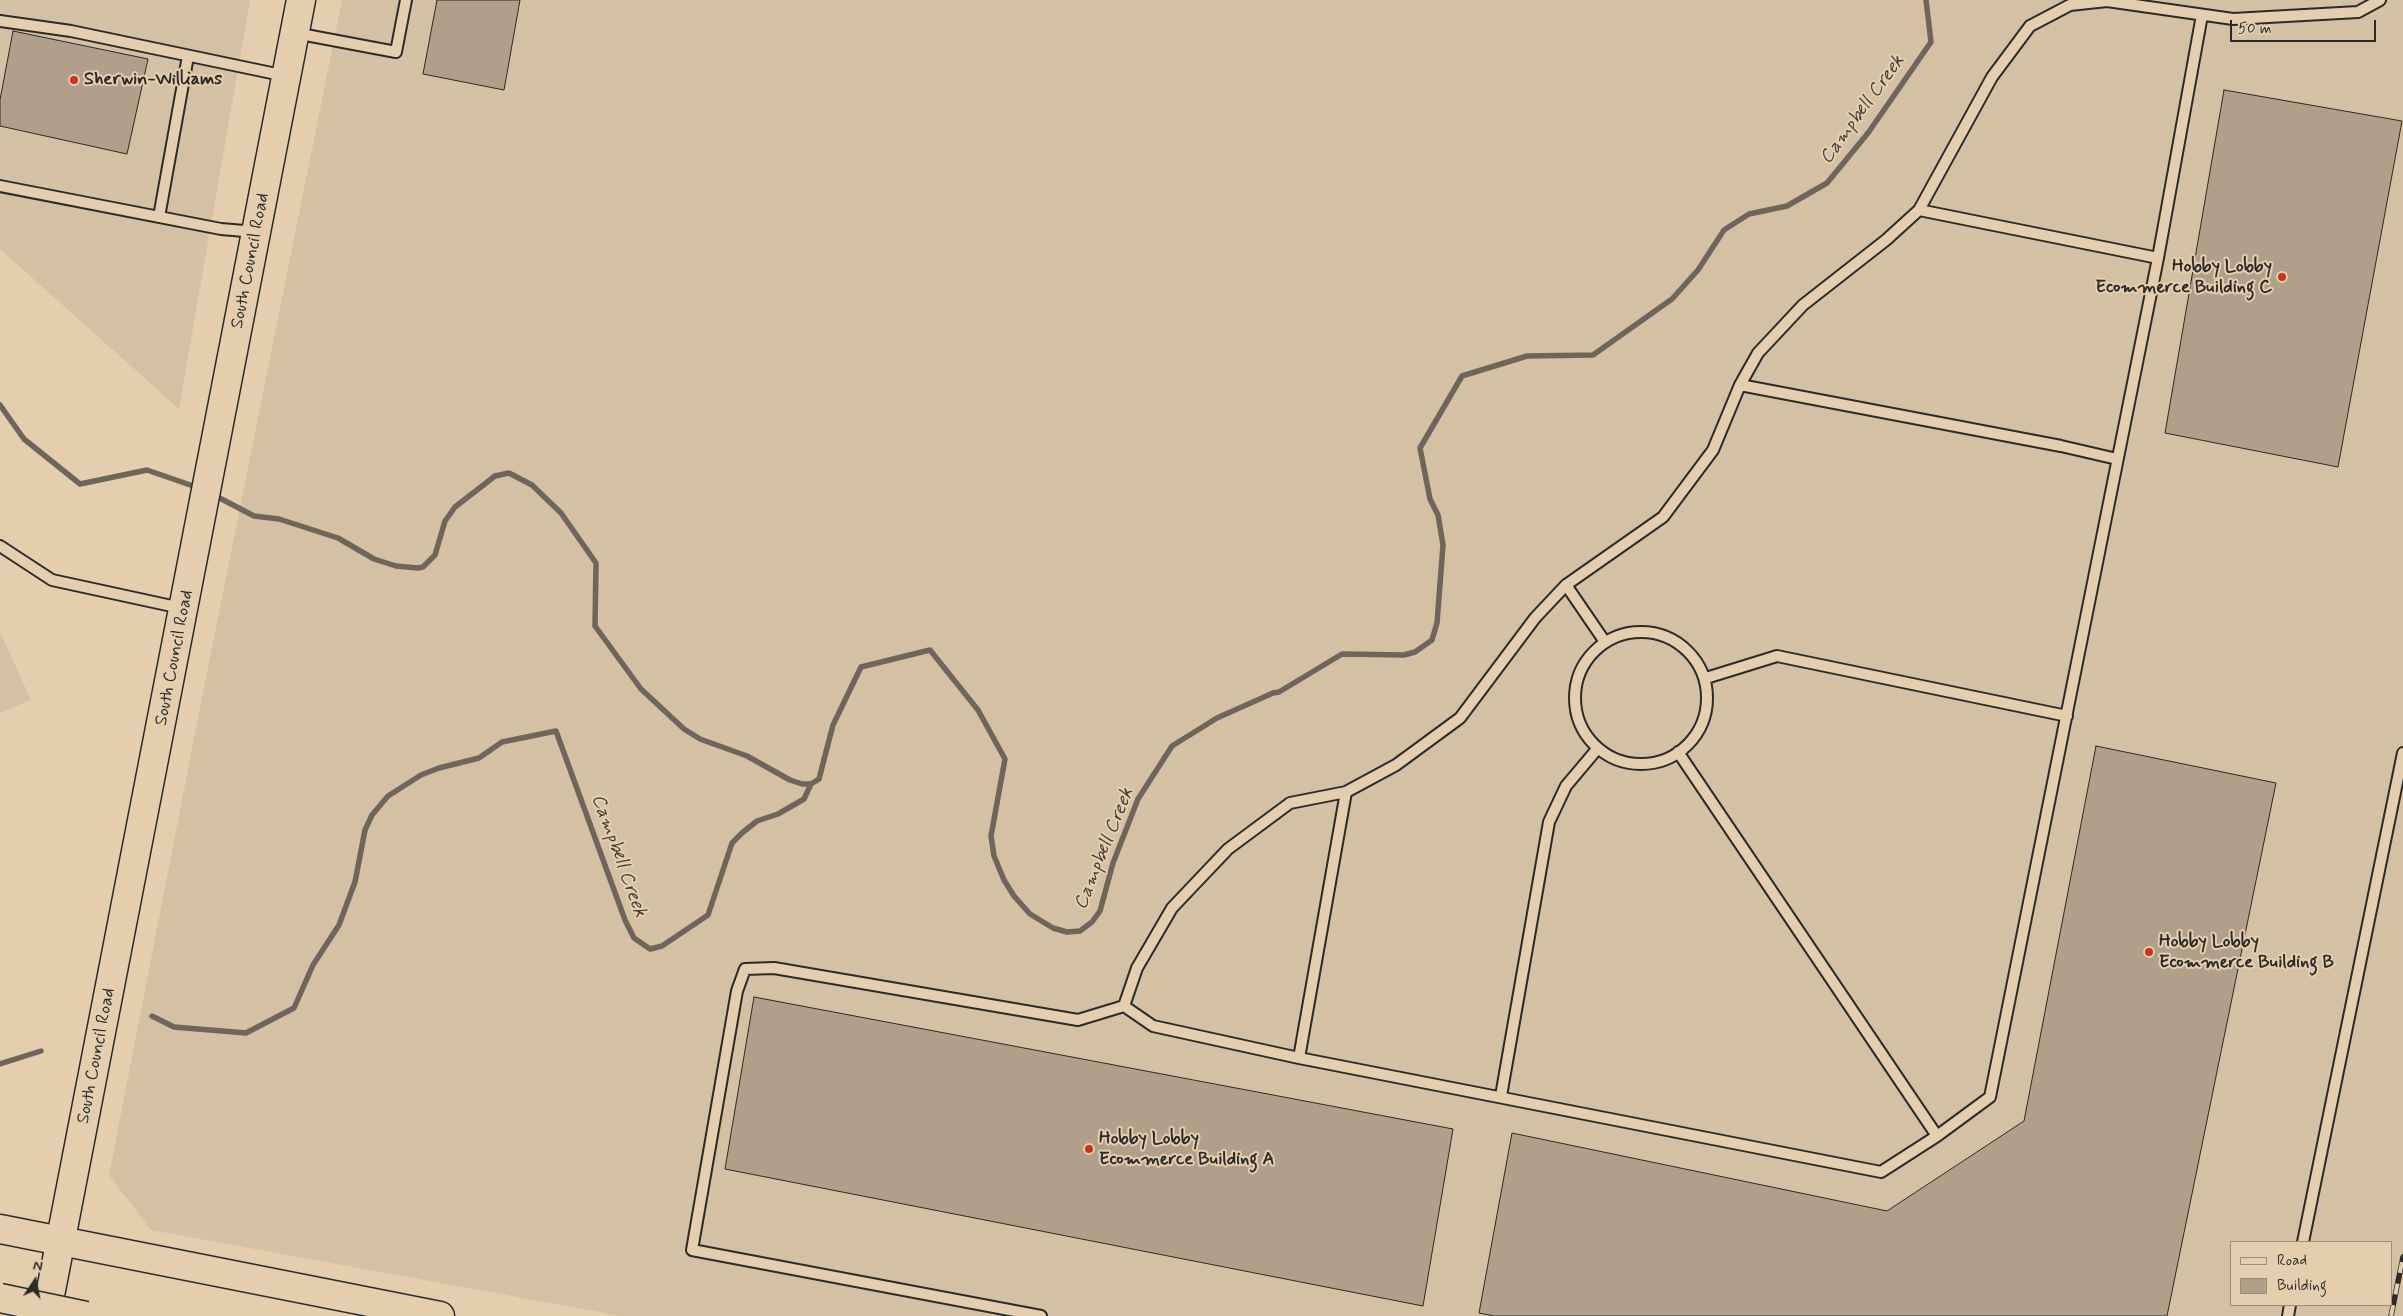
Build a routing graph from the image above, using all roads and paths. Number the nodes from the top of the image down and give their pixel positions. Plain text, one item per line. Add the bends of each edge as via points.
1 (301, 0) edge
2 (406, 0) edge
3 (2380, 0) edge
4 (2202, 15) junction
5 (0, 21) edge
6 (295, 33) junction
7 (188, 56) junction
8 (287, 76) junction
9 (0, 186) edge
10 (1919, 210) junction
11 (159, 217) junction
12 (257, 232) junction
13 (2158, 258) junction
14 (1740, 385) junction
15 (2117, 459) junction
16 (0, 546) edge
17 (1566, 585) junction
18 (185, 609) junction
19 (1605, 642) junction
20 (1706, 678) junction
21 (2067, 716) junction
22 (1598, 748) junction
23 (1678, 752) junction
24 (2403, 753) edge
25 (1346, 792) junction
26 (1124, 1006) junction
27 (1299, 1058) junction
28 (1501, 1096) junction
29 (1937, 1136) junction
30 (0, 1229) edge
31 (61, 1241) junction
32 (2303, 1241) edge
33 (0, 1298) edge
34 (46, 1316) edge
35 (86, 1316) edge
36 (440, 1316) edge
37 (1041, 1316) edge

1 - 6 main road, South Council Road
2 - 6 lane via 396,52
3 - 4 lane via 2358,12 2234,19
4 - 10 lane via 2107,1 2070,5 2030,26 1992,77
4 - 13 lane
5 - 7 lane via 71,31
6 - 8 main road, South Council Road
7 - 8 lane
7 - 11 lane
8 - 12 main road, South Council Road
9 - 11 lane
10 - 13 lane
10 - 14 lane via 1802,305 1758,353
11 - 12 lane via 220,229
12 - 18 main road, South Council Road
13 - 15 lane
14 - 15 lane
14 - 17 lane via 1714,450 1663,517
15 - 21 lane
16 - 18 lane via 52,580
17 - 19 lane
17 - 25 lane via 1535,618 1460,718 1396,765
18 - 31 main road, South Council Road
19 - 20 lane via 1625,634 1646,632 1666,637 1684,648
19 - 22 lane via 1592,653 1576,684 1578,719
20 - 21 lane via 1777,656
20 - 23 lane via 1702,722 1692,739
21 - 29 lane via 1990,1097
22 - 23 lane via 1612,757 1646,763
22 - 28 lane via 1566,786 1548,822
23 - 29 lane
24 - 32 lane
25 - 26 lane via 1290,803 1228,849 1172,908 1137,968
25 - 27 lane
26 - 27 lane via 1153,1026
26 - 37 lane via 1078,1020 774,968 745,970 737,991 692,1250
27 - 28 lane
28 - 29 lane via 1881,1172
30 - 31 main road
31 - 34 main road, South Council Road
31 - 36 main road
33 - 35 main road, bridge

